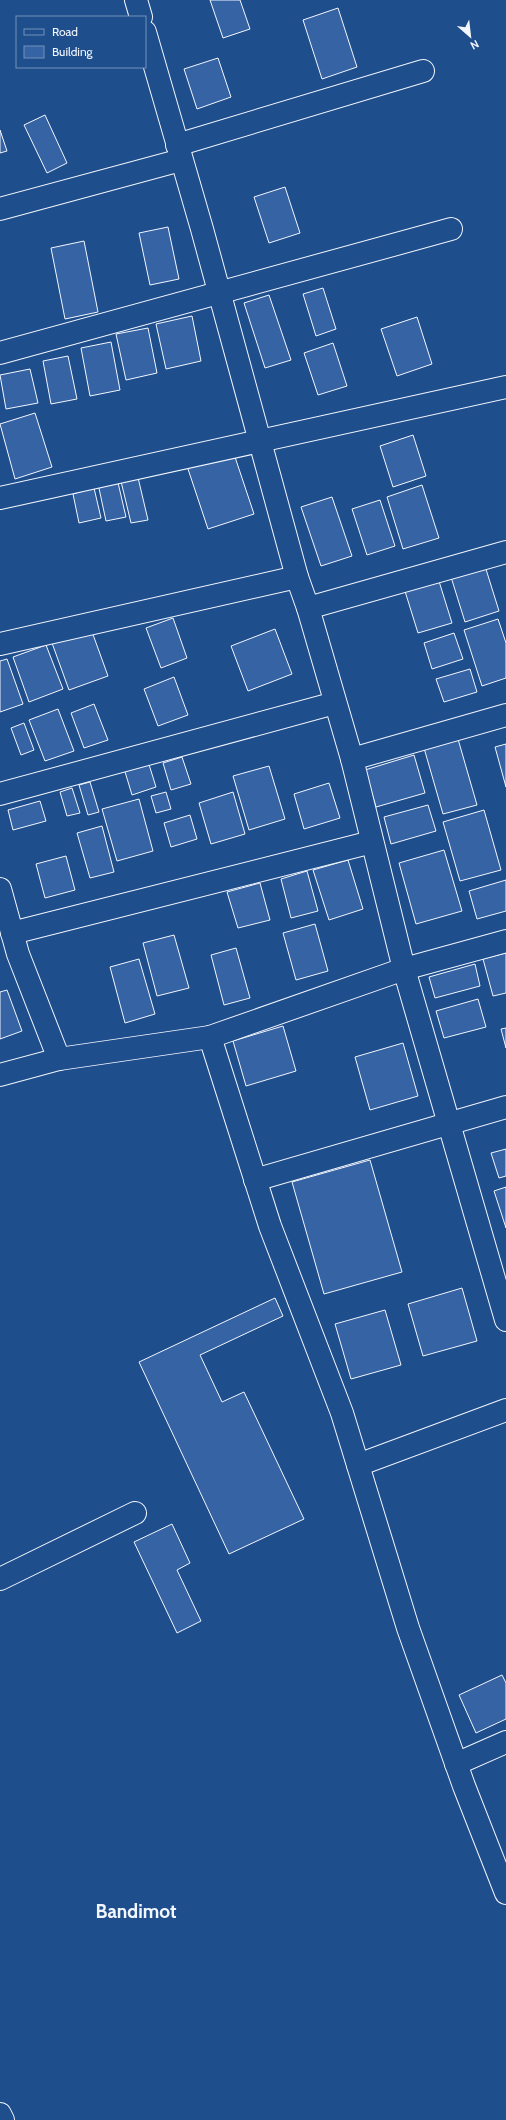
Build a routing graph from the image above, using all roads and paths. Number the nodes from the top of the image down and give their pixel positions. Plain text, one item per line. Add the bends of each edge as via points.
1 (136, 0) edge
2 (140, 16) edge
3 (146, 36) edge
4 (423, 71) dead end
5 (179, 152) junction
6 (0, 209) edge
7 (451, 229) dead end
8 (220, 293) junction
9 (0, 353) edge
10 (506, 387) edge
11 (260, 442) junction
12 (0, 498) edge
13 (506, 552) edge
14 (297, 577) junction
15 (308, 608) junction
16 (0, 644) edge
17 (335, 703) junction
18 (506, 715) edge
19 (352, 759) junction
20 (0, 794) edge
21 (372, 842) junction
22 (0, 889) edge
23 (12, 933) junction
24 (506, 941) edge
25 (404, 969) junction
26 (210, 1037) junction
27 (59, 1059) junction
28 (0, 1076) edge
29 (506, 1107) edge
30 (450, 1123) junction
31 (256, 1180) junction
32 (499, 1272) edge
33 (506, 1320) edge
34 (506, 1410) edge
35 (358, 1465) junction
36 (135, 1513) dead end
37 (0, 1580) edge
38 (506, 1742) edge
39 (456, 1764) junction
40 (506, 1893) edge
41 (0, 2114) edge
42 (3, 2120) edge

1 - 2 street
3 - 5 street
4 - 5 street
5 - 6 street
5 - 8 street
7 - 8 street
8 - 9 street
8 - 11 street
10 - 11 street
11 - 12 street
11 - 14 street
13 - 15 street
14 - 15 street
14 - 16 street
15 - 17 street
17 - 19 street
17 - 20 street
18 - 19 street
19 - 21 street
21 - 23 street
21 - 25 street
22 - 23 street
23 - 27 street
24 - 25 street
25 - 26 street
25 - 30 street
26 - 27 street
26 - 31 street
27 - 28 street
29 - 30 street
30 - 31 street
30 - 32 street
31 - 35 street via 270,1226 342,1413
32 - 33 street
34 - 35 street
35 - 39 street via 408,1628
36 - 37 street
38 - 39 street
39 - 40 street
41 - 42 street

